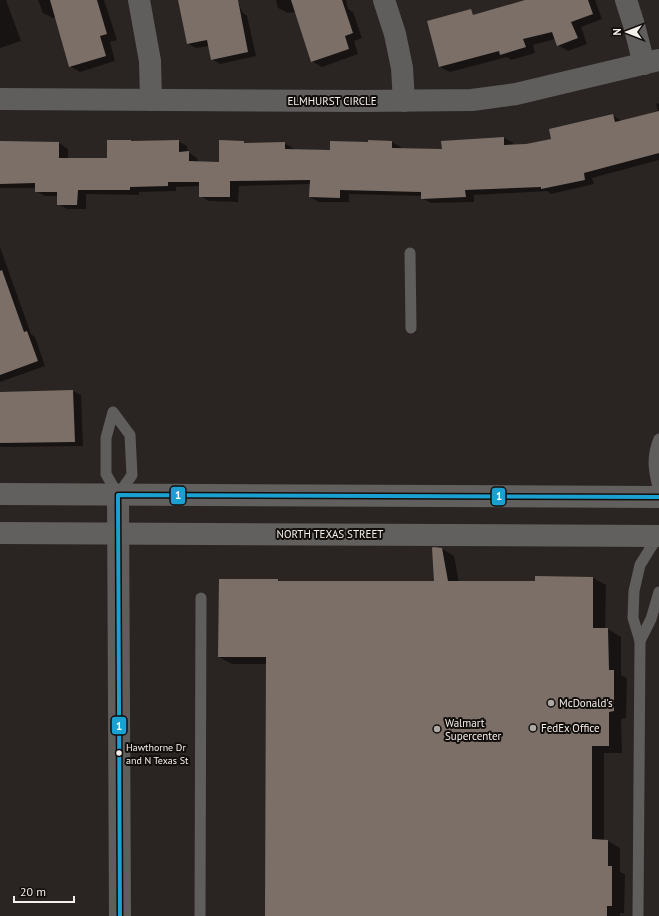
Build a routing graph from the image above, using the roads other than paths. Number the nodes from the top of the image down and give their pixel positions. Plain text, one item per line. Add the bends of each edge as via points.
1 (139, 0) edge
2 (384, 0) edge
3 (626, 0) edge
4 (651, 62) edge
5 (0, 99) edge
6 (151, 100) junction
7 (404, 101) junction
8 (410, 253) dead end
9 (411, 328) dead end
10 (659, 439) edge
11 (659, 491) edge
12 (0, 494) edge
13 (118, 495) junction
14 (659, 496) edge
15 (0, 533) edge
16 (118, 534) junction
17 (659, 535) edge
18 (659, 592) edge
19 (201, 598) dead end
20 (640, 641) junction
21 (120, 916) edge
22 (200, 916) edge
23 (638, 916) edge

1 - 6 street via 150,61
2 - 7 street via 402,68
3 - 4 street
4 - 7 street, ELMHURST CIRCLE via 516,94 472,100
5 - 6 street, ELMHURST CIRCLE
6 - 7 street, ELMHURST CIRCLE
8 - 9 lane
10 - 11 lane via 654,449 653,472
12 - 13 main road
13 - 13 lane via 132,475 130,436 113,412 106,438 106,474
13 - 14 main road
13 - 16 street
15 - 16 main road, NORTH TEXAS STREET
16 - 17 main road, NORTH TEXAS STREET
16 - 21 street
17 - 20 lane via 640,565 634,591 633,618
18 - 20 lane via 651,619
19 - 22 lane
20 - 23 lane

